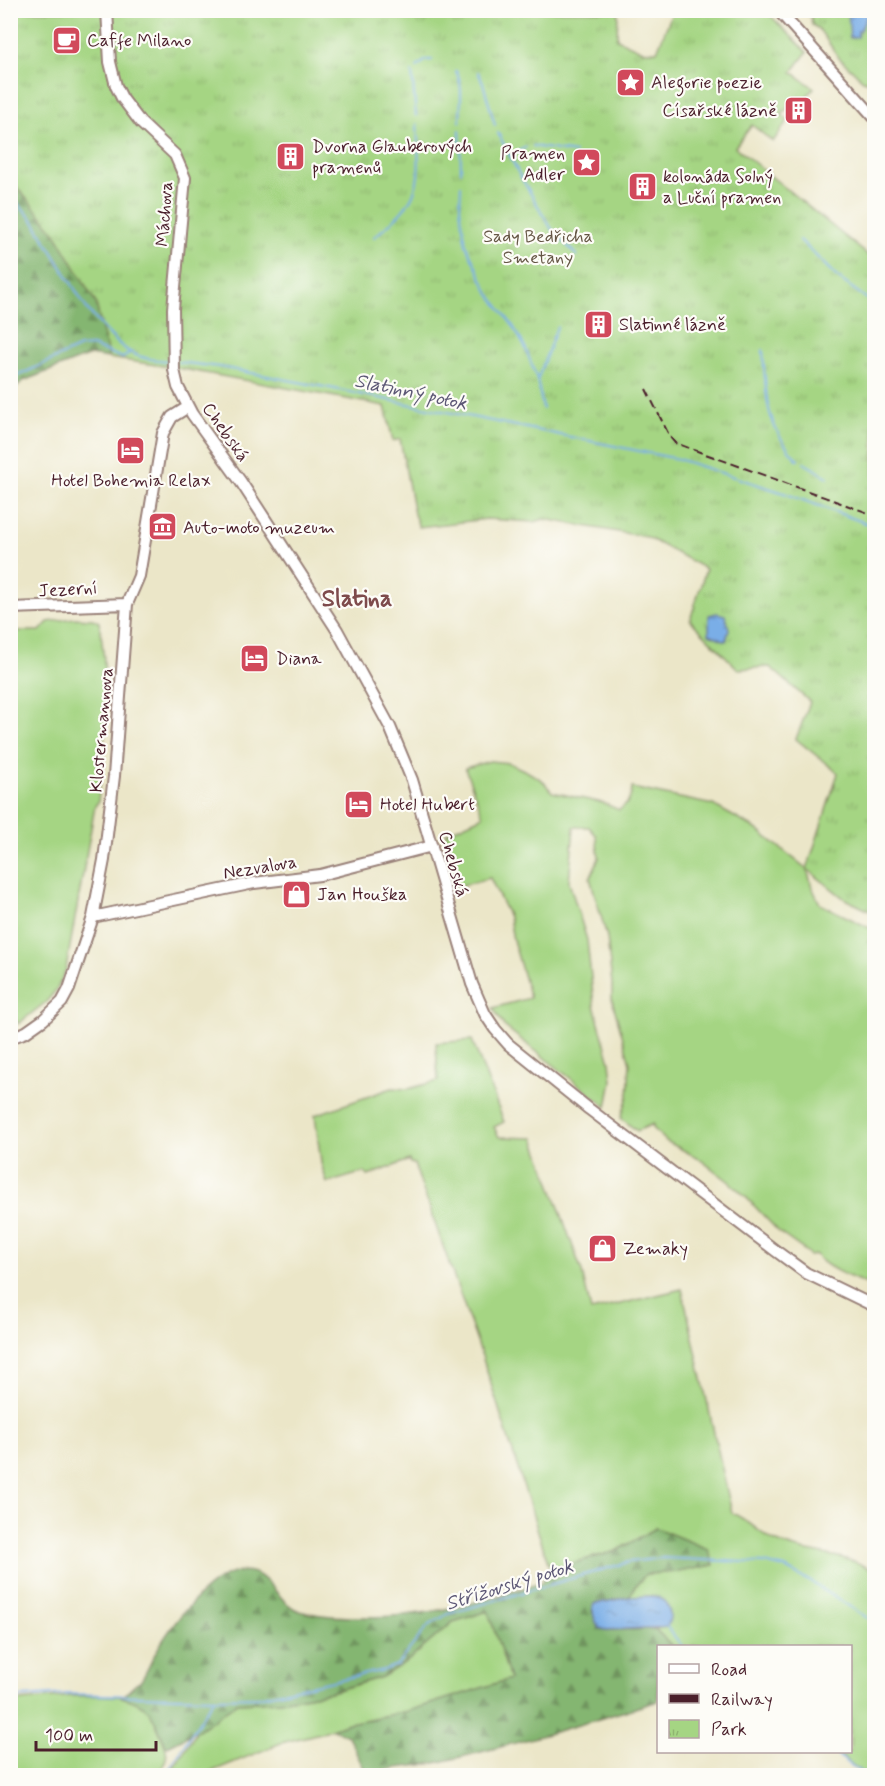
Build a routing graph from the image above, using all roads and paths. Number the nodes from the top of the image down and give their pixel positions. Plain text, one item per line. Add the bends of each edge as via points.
1 (107, 10) edge
2 (778, 10) edge
3 (874, 117) edge
4 (188, 407) junction
5 (127, 604) junction
6 (10, 608) edge
7 (432, 846) junction
8 (93, 917) junction
9 (10, 1038) edge
10 (874, 1306) edge

1 - 4 street, Máchova via 110,62 116,86 141,123 175,155 185,178 173,309 174,370
2 - 3 street
4 - 5 street, Klostermannova via 172,417 163,433 139,576
4 - 7 street, Chebská via 299,570 354,661 390,727
5 - 6 street, Jezerní
5 - 8 street, Klostermannova via 114,776
7 - 8 street, Nezvalova via 320,875 254,883
7 - 10 street, Chebská via 472,984 485,1014 508,1044 806,1273
8 - 9 street, Klostermannova via 62,1002 26,1032

